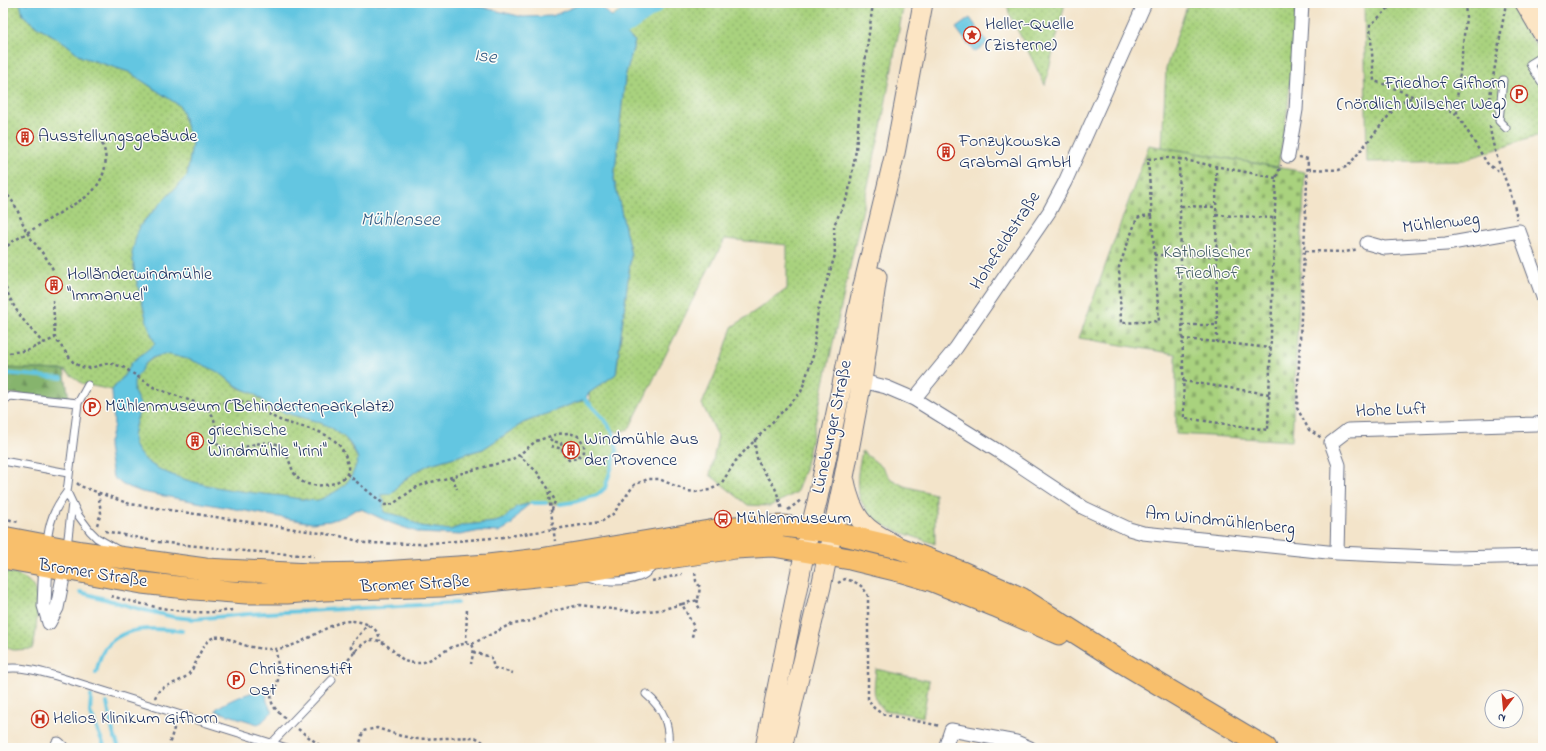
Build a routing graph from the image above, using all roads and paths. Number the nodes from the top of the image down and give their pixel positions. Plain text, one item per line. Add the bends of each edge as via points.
1 (874, 3) edge
2 (903, 3) edge
3 (1145, 3) edge
4 (1302, 3) edge
5 (1392, 3) edge
6 (1465, 3) edge
7 (1525, 3) edge
8 (915, 4) edge
9 (1540, 23) edge
10 (1543, 56) edge
11 (1503, 80) dead end
12 (1543, 84) edge
13 (1414, 97) junction
14 (1457, 114) junction
15 (1506, 128) dead end
16 (96, 134) dead end
17 (5, 138) dead end
18 (3, 146) edge
19 (895, 153) junction
20 (1288, 156) joint
21 (1180, 159) junction
22 (1216, 166) junction
23 (1279, 167) dead end
24 (1308, 169) junction
25 (1502, 170) dead end
26 (1276, 178) junction
27 (8, 188) dead end
28 (4, 193) edge
29 (1180, 206) junction
30 (1216, 207) junction
31 (1152, 215) junction
32 (1216, 215) junction
33 (1274, 218) junction
34 (28, 234) junction
35 (1367, 243) joint
36 (3, 250) edge
37 (1305, 251) junction
38 (1181, 255) junction
39 (1154, 256) junction
40 (1216, 256) junction
41 (54, 272) dead end
42 (3, 276) edge
43 (1543, 297) edge
44 (53, 300) dead end
45 (1182, 325) junction
46 (1217, 325) junction
47 (55, 338) junction
48 (1182, 340) junction
49 (1217, 342) junction
50 (43, 343) junction
51 (1270, 348) junction
52 (3, 354) edge
53 (862, 381) junction
54 (1183, 381) junction
55 (88, 385) dead end
56 (1269, 394) junction
57 (914, 399) junction
58 (3, 401) edge
59 (78, 403) junction
60 (205, 406) junction
61 (1543, 423) edge
62 (548, 437) junction
63 (755, 439) junction
64 (1331, 443) junction
65 (551, 446) dead end
66 (563, 449) junction
67 (237, 450) junction
68 (242, 452) dead end
69 (520, 455) junction
70 (3, 461) edge
71 (68, 472) junction
72 (347, 474) junction
73 (452, 477) junction
74 (844, 478) junction
75 (457, 488) dead end
76 (548, 488) junction
77 (67, 492) junction
78 (98, 492) junction
79 (801, 501) dead end
80 (72, 503) junction
81 (551, 510) junction
82 (691, 525) dead end
83 (554, 529) junction
84 (811, 529) junction
85 (832, 532) junction
86 (672, 536) junction
87 (3, 537) edge
88 (46, 545) junction
89 (555, 546) dead end
90 (899, 548) junction
91 (67, 549) junction
92 (805, 550) junction
93 (1337, 553) junction
94 (827, 554) junction
95 (1543, 556) edge
96 (321, 557) dead end
97 (3, 558) edge
98 (134, 560) junction
99 (55, 568) junction
100 (695, 571) dead end
101 (828, 582) junction
102 (698, 600) junction
103 (682, 604) junction
104 (467, 607) dead end
105 (700, 609) dead end
106 (369, 624) junction
107 (692, 637) dead end
108 (380, 641) junction
109 (466, 643) junction
110 (472, 644) junction
111 (276, 649) junction
112 (473, 652) junction
113 (356, 653) junction
114 (1120, 661) junction
115 (471, 664) dead end
116 (3, 668) edge
117 (513, 673) dead end
118 (332, 680) joint
119 (646, 694) dead end
120 (150, 705) junction
121 (176, 722) dead end
122 (290, 722) junction
123 (951, 730) junction
124 (271, 744) junction
125 (322, 747) dead end
126 (168, 748) edge
127 (286, 748) edge
128 (359, 748) edge
129 (493, 748) edge
130 (668, 748) edge
131 (765, 748) edge
132 (782, 748) edge
133 (945, 748) edge
134 (1030, 748) edge
135 (1266, 748) edge

1 - 63 path via 856,150 848,196 834,225 835,255 818,310 813,356 801,392
2 - 8 path
3 - 57 street, Hohefeldstraße via 1068,176 1049,212 956,348
4 - 20 street via 1296,110
5 - 13 path via 1386,12 1370,25 1374,81
6 - 14 path via 1466,17
7 - 9 street
8 - 19 street, Lüneburger Straße
10 - 12 lane via 1530,64
11 - 15 lane via 1498,114 1499,121
13 - 14 path
13 - 24 path via 1399,103 1348,166 1339,170
14 - 25 path via 1487,163 1494,170
16 - 34 path via 102,141 105,162 104,172 95,190
17 - 18 path
19 - 53 street, Lüneburger Straße
19 - 84 street, Lüneburger Straße via 863,286
20 - 24 path via 1308,159
21 - 22 path
21 - 29 path
21 - 31 path via 1148,159
22 - 26 path
22 - 30 path
23 - 26 path
24 - 37 path
26 - 33 path
27 - 28 path
28 - 34 path via 10,197
29 - 30 path
29 - 38 path
30 - 32 path
31 - 39 path
31 - 39 path via 1137,218 1119,267 1121,323 1159,321
32 - 33 path
32 - 40 path
33 - 51 path
34 - 36 path
34 - 41 path via 50,261
35 - 37 path via 1356,250 1346,252
35 - 43 street, Mühlenweg via 1385,248 1446,244 1520,231
37 - 64 path via 1297,408 1309,430
38 - 39 path
38 - 40 path
38 - 45 path
40 - 46 path
42 - 50 path via 12,303
44 - 47 path
45 - 46 path
45 - 48 path
46 - 49 path
47 - 50 path
47 - 60 path via 73,362 81,367 90,368 109,363 123,367 155,388
48 - 49 path
48 - 54 path
49 - 51 path
50 - 52 path via 28,350
51 - 56 path
53 - 57 street, Am Windmühlenberg via 886,387
53 - 74 street, Lüneburger Straße
54 - 56 path
54 - 56 path via 1184,418 1268,430
55 - 59 lane
57 - 93 street, Am Windmühlenberg via 1084,508 1129,529 1143,533
58 - 59 lane via 10,396
59 - 71 lane
60 - 67 path via 212,412 216,422 218,446 230,451
60 - 72 path via 245,402 285,422 319,431 333,439 343,451 348,467
61 - 64 street, Hohe Luft via 1348,430
62 - 66 path via 561,443
62 - 66 path via 568,433 578,436 585,447 582,455 573,460 566,458
62 - 69 path via 536,441
63 - 79 path via 755,453 761,468 775,489 782,511
63 - 83 path via 737,459 721,484 710,490 687,491 659,479 648,479 634,485 613,514 601,522
64 - 93 street via 1339,465
65 - 66 path
67 - 68 path
67 - 72 path via 268,442 280,445 287,454 298,480 306,484 316,486 333,483
69 - 73 path
69 - 76 path
70 - 71 lane
71 - 77 lane
71 - 78 path via 80,486
72 - 73 path via 385,505 393,504 426,483
73 - 75 path
74 - 85 street, Lüneburger Straße
74 - 90 street via 851,504 858,516 868,528
76 - 81 path
76 - 81 path via 555,501
77 - 80 lane
77 - 88 lane via 56,506
78 - 83 path via 130,504 340,536 365,543 420,544 503,537
78 - 96 path via 101,513 96,527 105,531 189,546
80 - 91 lane
80 - 98 lane via 78,515 97,538
81 - 83 path
82 - 86 lane
83 - 89 path
84 - 85 main road, Bromer Straße
84 - 86 main road, Bromer Straße via 775,523
84 - 92 street, Lüneburger Straße
85 - 90 main road, Bromer Straße
85 - 94 street, Lüneburger Straße
86 - 98 main road, Bromer Straße via 532,560 367,573 310,574 205,569
87 - 88 main road, Bromer Straße
88 - 91 main road, Bromer Straße
88 - 99 street
90 - 114 main road, Bromer Straße via 956,569 1021,598
91 - 98 main road, Bromer Straße
91 - 99 street
92 - 94 main road, Bromer Straße
92 - 99 main road, Bromer Straße via 773,546 735,548 562,576 441,586 287,593 195,589
92 - 131 street, Lüneburger Straße
93 - 95 street, Am Windmühlenberg via 1454,558
94 - 101 street, Lüneburger Straße
94 - 114 main road, Bromer Straße via 933,581
97 - 99 main road, Bromer Straße
100 - 102 path via 696,581 700,587
101 - 123 path via 845,579 858,583 864,587 868,596 868,699 874,708 882,714
101 - 132 street, Lüneburger Straße
102 - 103 path
102 - 105 path
103 - 107 path via 694,627
103 - 110 path via 660,610 636,612 580,605 510,625
104 - 109 path
106 - 108 path via 376,630
106 - 111 path via 336,623 292,646
106 - 113 path via 350,646
108 - 109 path via 407,662 413,663 421,663
108 - 113 path via 364,644
109 - 110 path
110 - 112 path
111 - 120 path via 256,648 215,637 208,641 191,671 160,690
111 - 122 path via 278,675 271,701 275,709
112 - 115 path
112 - 117 path via 491,657 494,668
113 - 118 path
114 - 135 main road
116 - 120 lane via 43,672
118 - 122 lane
119 - 130 lane via 656,702 664,716 669,732
120 - 124 lane
121 - 126 path
122 - 124 lane
122 - 125 path
123 - 133 street
123 - 134 street via 1016,742
124 - 127 lane
128 - 129 path via 363,731 377,728 417,739 475,737

